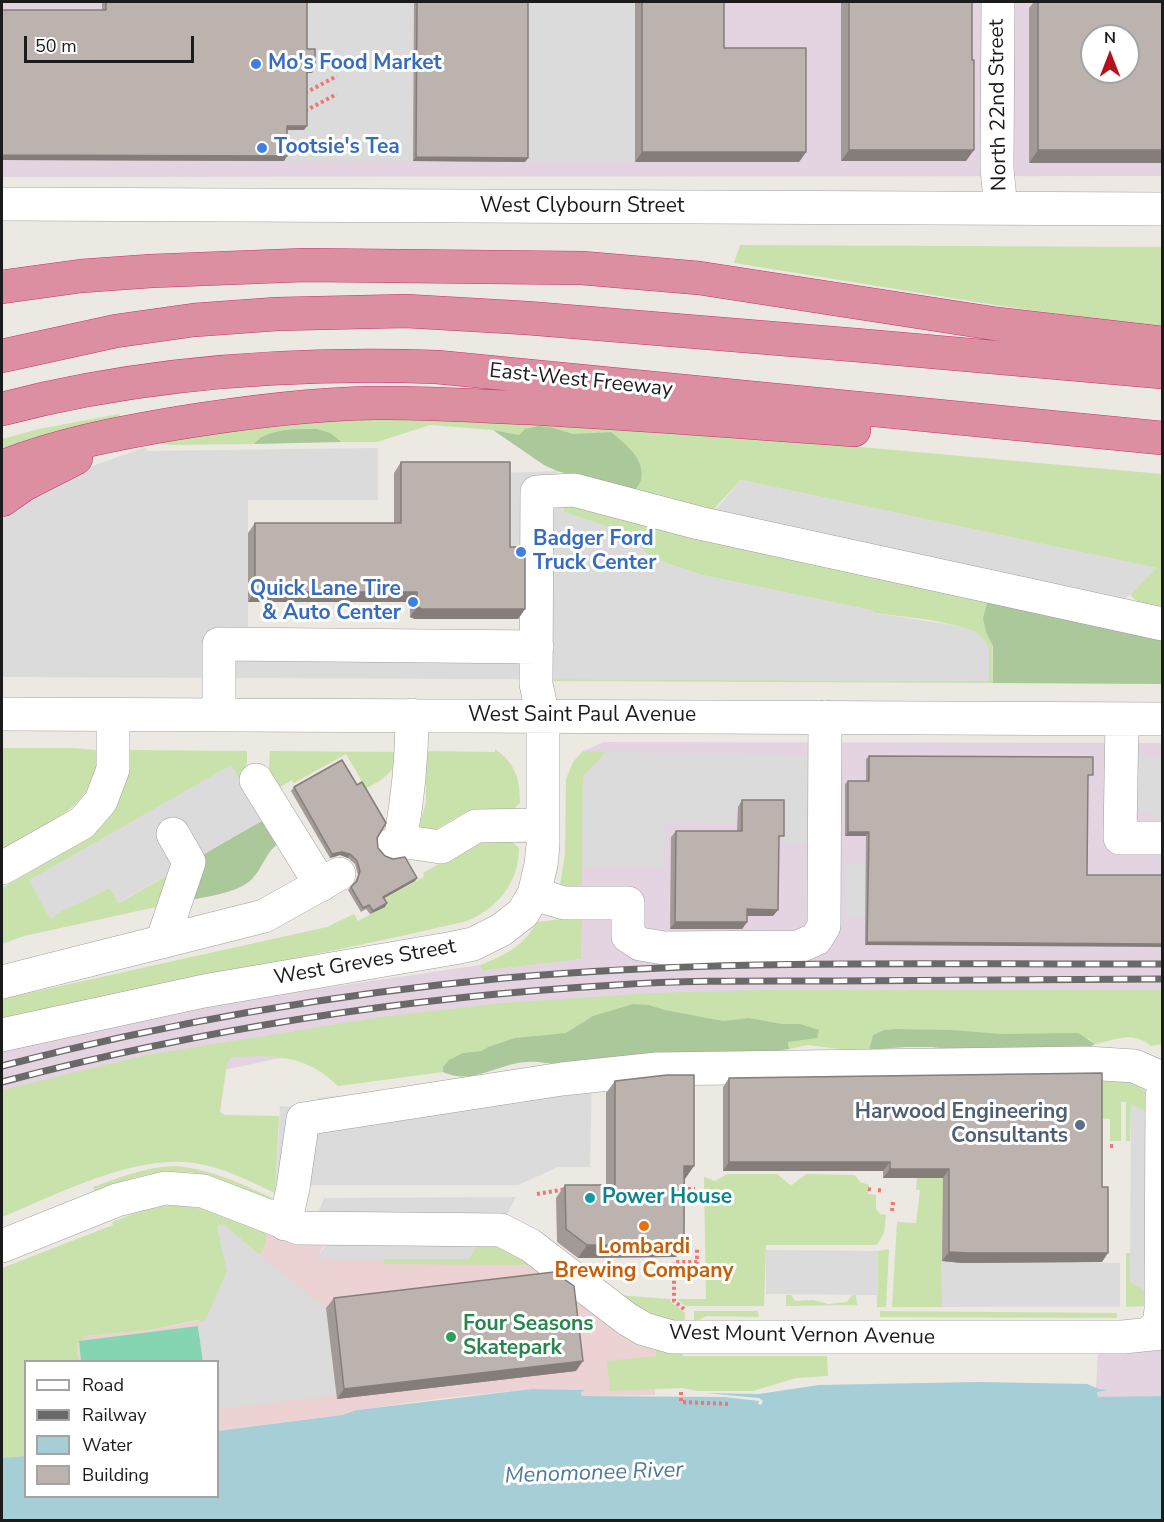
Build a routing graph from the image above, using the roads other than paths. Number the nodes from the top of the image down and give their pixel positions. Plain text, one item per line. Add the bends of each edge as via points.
1 (998, 2) edge
2 (2, 204) edge
3 (1001, 209) junction
4 (1162, 209) edge
5 (2, 287) edge
6 (1162, 343) edge
7 (2, 356) edge
8 (1162, 372) edge
9 (2, 409) edge
10 (176, 423) junction
11 (1153, 437) edge
12 (2, 467) edge
13 (2, 500) edge
14 (1162, 624) edge
15 (537, 647) junction
16 (2, 714) edge
17 (113, 715) junction
18 (219, 715) junction
19 (412, 715) junction
20 (543, 716) junction
21 (825, 717) junction
22 (1122, 719) junction
23 (1162, 719) edge
24 (256, 780) dead end
25 (543, 825) junction
26 (173, 834) dead end
27 (1162, 838) edge
28 (2, 868) edge
29 (534, 894) junction
30 (162, 942) junction
31 (2, 982) edge
32 (2, 1035) edge
33 (1162, 1078) edge
34 (1162, 1096) edge
35 (285, 1224) junction
36 (2, 1246) edge
37 (1155, 1334) edge

1 - 3 street, North 22nd Street via 997,169
2 - 3 street, West Clybourn Street
3 - 4 street, West Clybourn Street
5 - 6 highway via 150,270 304,265 582,268 699,278 985,322
7 - 8 highway via 116,331 194,320 406,311 867,345
9 - 11 highway, East-West Freeway via 166,377 292,366 390,365
10 - 11 highway via 254,411 375,403 572,411 870,431
10 - 12 highway via 66,445
10 - 13 highway via 90,451
14 - 15 street, West Greves Street via 711,525 574,490 537,492
15 - 18 street via 219,644
15 - 20 street, West Greves Street via 536,684
16 - 17 street, West Saint Paul Avenue
17 - 18 street, West Saint Paul Avenue
17 - 28 street via 112,770 101,801 81,823
18 - 19 street, West Saint Paul Avenue
19 - 20 street, West Saint Paul Avenue
19 - 25 street via 405,814 397,842 441,847 476,826
20 - 21 street, West Saint Paul Avenue
20 - 25 street, West Greves Street
21 - 22 street, West Saint Paul Avenue
21 - 29 street via 824,926 816,939 798,946 664,948 640,944 628,936 628,903 564,903
22 - 23 street, West Saint Paul Avenue
22 - 27 street via 1120,838
24 - 30 street via 330,880 264,916
25 - 29 street, West Greves Street
26 - 30 street via 189,862
29 - 32 street, West Greves Street via 523,913 473,944 204,991
30 - 31 street
33 - 35 street via 1134,1066 1086,1063 657,1069 562,1079 303,1119
34 - 37 street via 1161,1310
35 - 36 street, West Mount Vernon Avenue via 203,1191 165,1188 117,1200
35 - 37 street, West Mount Vernon Avenue via 299,1228 501,1230 530,1245 627,1319 672,1337

